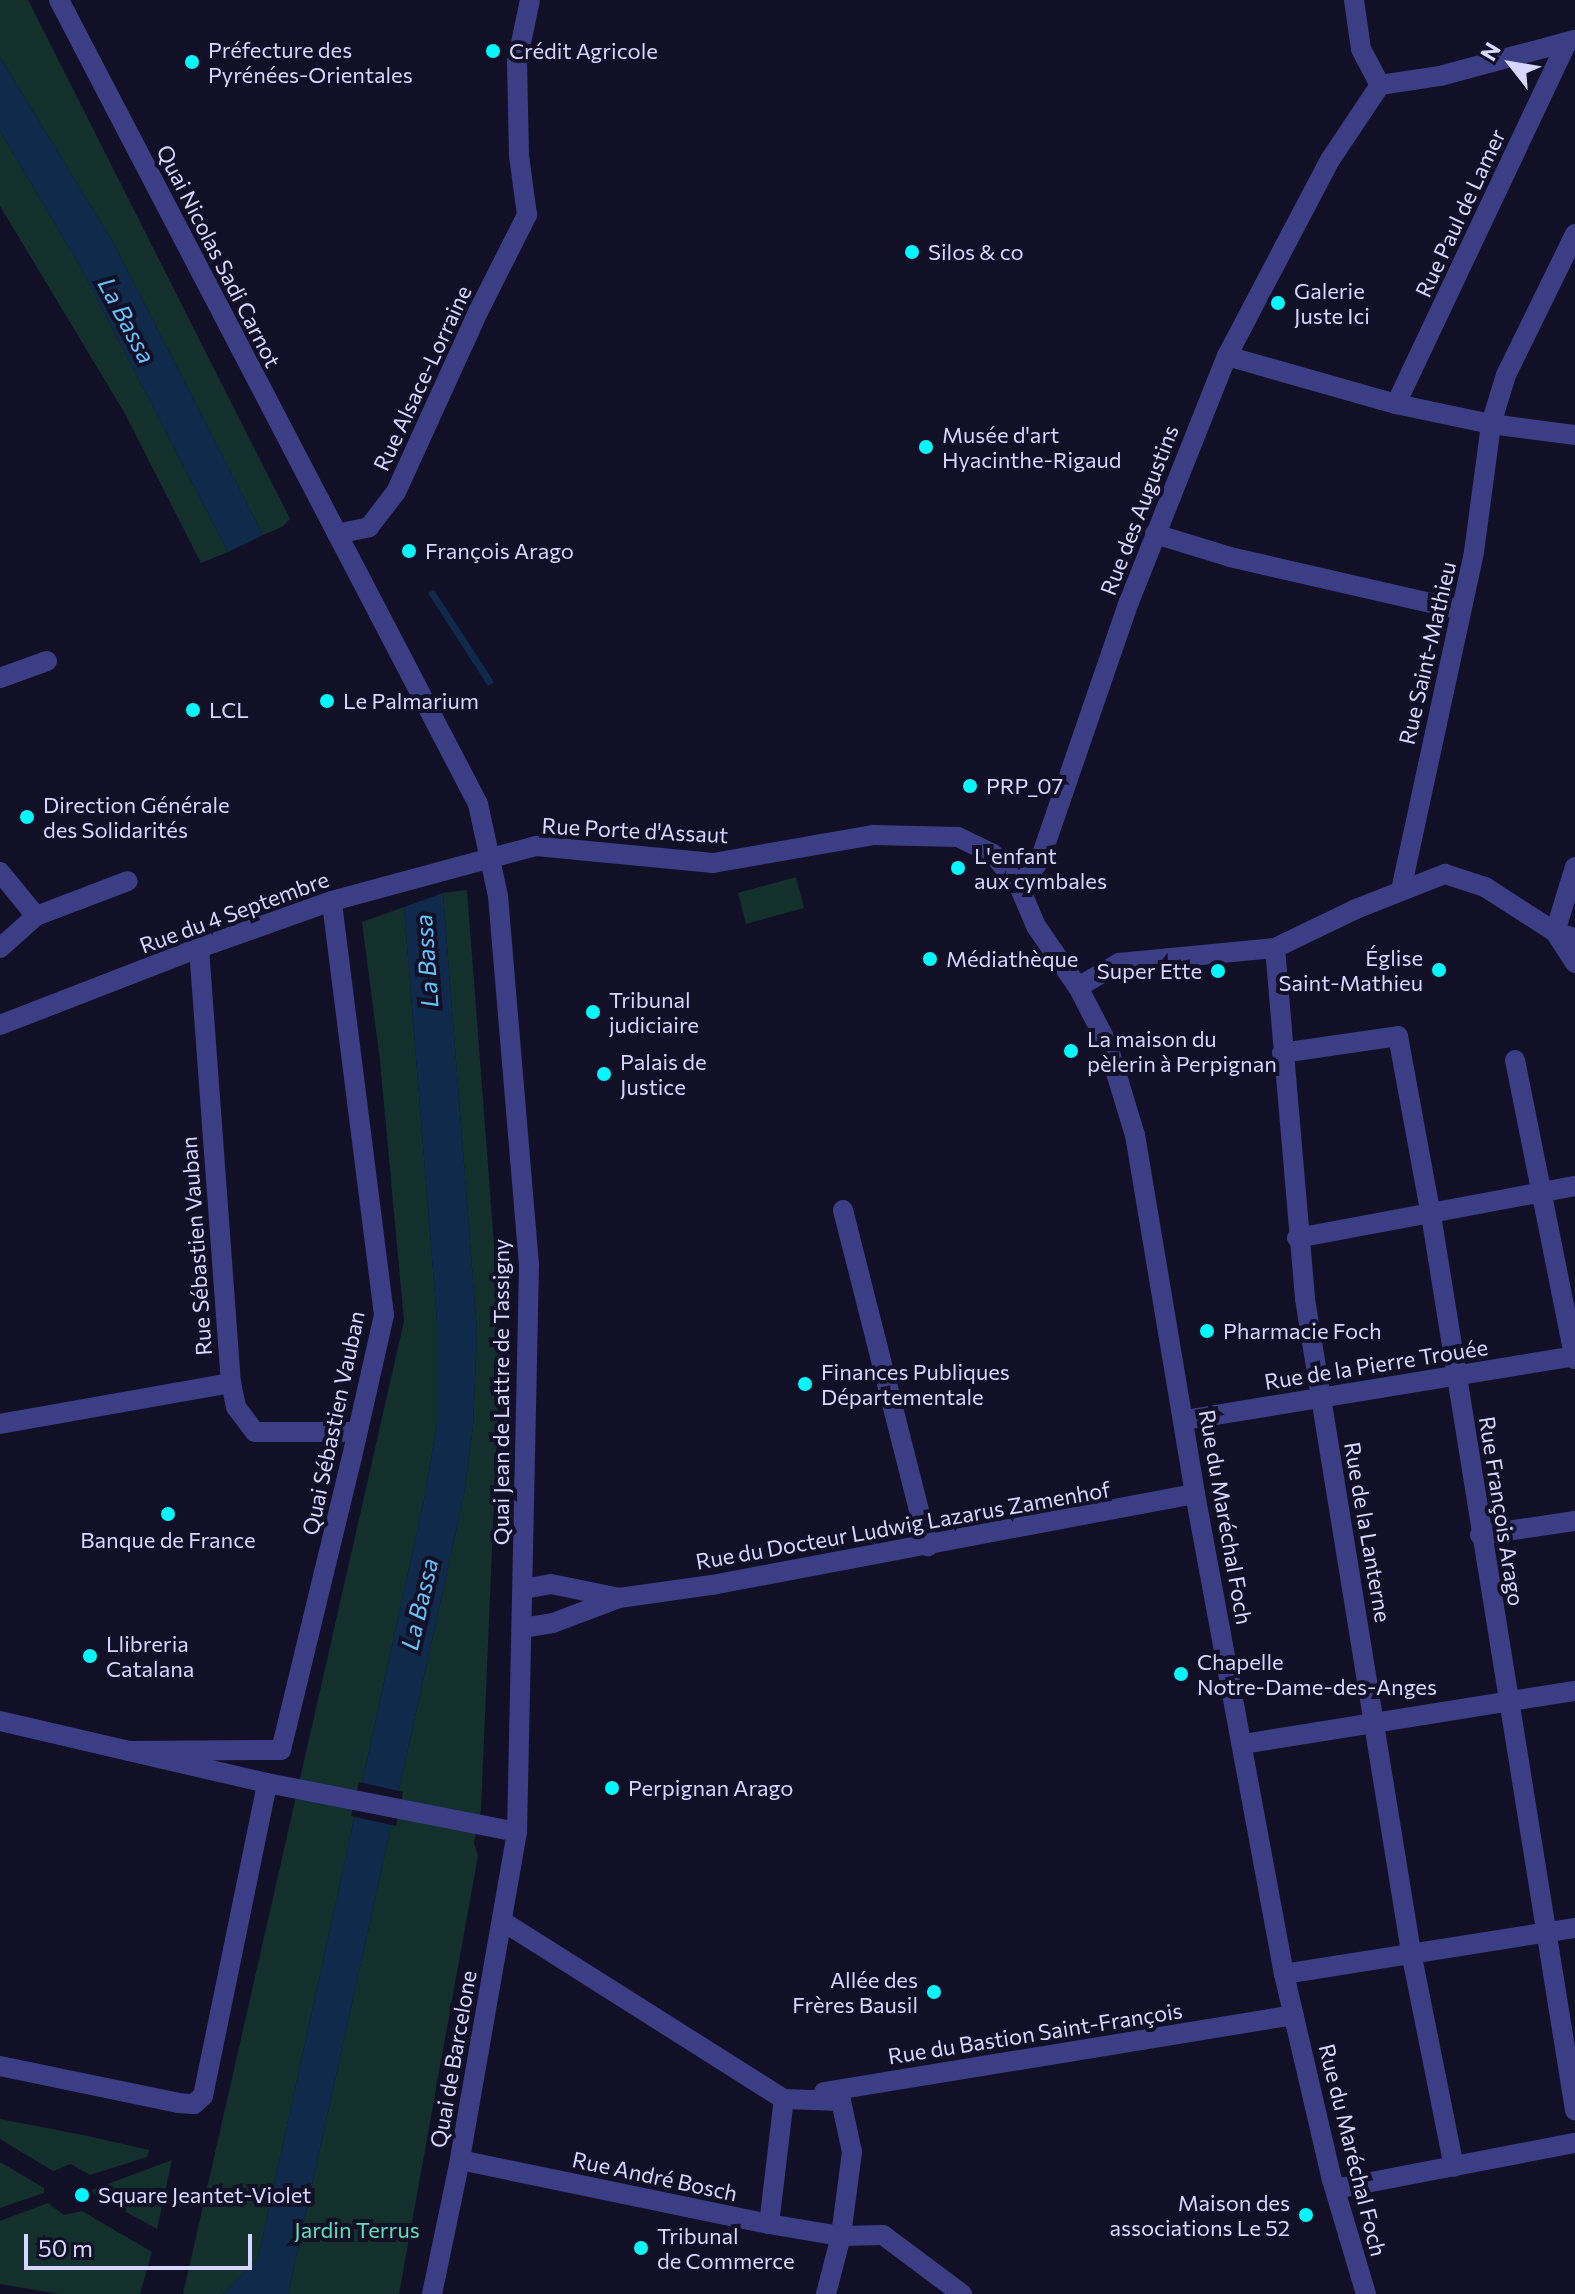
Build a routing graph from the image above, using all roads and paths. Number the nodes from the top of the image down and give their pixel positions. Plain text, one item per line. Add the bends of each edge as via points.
1 (59, 0) edge
2 (530, 0) edge
3 (1354, 0) edge
4 (1571, 42) edge
5 (1380, 85) junction
6 (1575, 234) edge
7 (1227, 356) junction
8 (1396, 404) junction
9 (1491, 424) junction
10 (1575, 435) edge
11 (337, 534) junction
12 (1155, 534) junction
13 (1461, 610) junction
14 (47, 661) dead end
15 (0, 678) edge
16 (489, 858) junction
17 (1575, 867) edge
18 (0, 872) edge
19 (128, 881) dead end
20 (1019, 886) junction
21 (1401, 890) junction
22 (332, 901) junction
23 (36, 916) junction
24 (1565, 935) edge
25 (0, 948) edge
26 (199, 948) junction
27 (1275, 948) junction
28 (1575, 963) edge
29 (1078, 987) junction
30 (0, 1025) edge
31 (1282, 1053) junction
32 (1515, 1060) dead end
33 (1575, 1186) edge
34 (1543, 1192) junction
35 (843, 1210) dead end
36 (1431, 1215) junction
37 (1297, 1238) junction
38 (1575, 1357) edge
39 (1456, 1375) junction
40 (231, 1383) junction
41 (1321, 1398) junction
42 (1185, 1420) junction
43 (0, 1424) edge
44 (357, 1432) junction
45 (1195, 1494) junction
46 (1575, 1521) edge
47 (1480, 1535) junction
48 (928, 1546) junction
49 (523, 1589) junction
50 (619, 1598) junction
51 (522, 1628) junction
52 (1575, 1691) edge
53 (1509, 1700) junction
54 (0, 1721) edge
55 (1376, 1721) junction
56 (1243, 1744) junction
57 (128, 1751) junction
58 (267, 1783) junction
59 (517, 1832) junction
60 (502, 1921) junction
61 (1575, 1928) edge
62 (1545, 1932) junction
63 (1411, 1952) junction
64 (1284, 1974) junction
65 (1294, 2015) junction
66 (0, 2066) edge
67 (784, 2099) junction
68 (1575, 2110) edge
69 (1575, 2143) edge
70 (460, 2160) junction
71 (1454, 2167) junction
72 (1335, 2189) junction
73 (769, 2224) junction
74 (841, 2236) junction
75 (432, 2294) edge
76 (826, 2294) edge
77 (962, 2294) edge
78 (1366, 2294) edge

1 - 11 street, Quai Nicolas Sadi Carnot
2 - 11 street, Rue Alsace-Lorraine via 517,62 519,156 527,215 396,492 369,527
3 - 5 street via 1361,49
4 - 5 street via 1440,76
4 - 8 street, Rue Paul de Lamer
5 - 7 street, Rue des Augustins via 1330,160
6 - 9 street, Rue Saint-Mathieu via 1506,375
7 - 8 street
7 - 12 street, Rue des Augustins
8 - 9 street
9 - 10 street
9 - 13 street, Rue Saint-Mathieu via 1484,493
11 - 16 street, Quai Nicolas Sadi Carnot via 478,804
12 - 13 street via 1230,557
12 - 20 street, Rue des Augustins via 1040,860
13 - 21 street, Rue Saint-Mathieu
14 - 15 street
16 - 20 street, Rue Porte d'Assaut via 536,846 713,863 873,835 958,837 993,854
16 - 22 street, Rue du 4 Septembre
16 - 49 street, Quai Jean de Lattre de Tassigny via 498,896 529,1265
17 - 24 street
18 - 23 street
19 - 23 street
20 - 29 street, Rue du Maréchal Foch via 1036,926
21 - 24 street via 1445,874 1485,887
21 - 27 street
22 - 26 street, Rue du 4 Septembre
22 - 44 street, Quai Sébastien Vauban via 384,1315
23 - 25 street
24 - 28 street
26 - 30 street, Rue du 4 Septembre
26 - 40 street, Rue Sébastien Vauban
27 - 29 street via 1119,963
27 - 31 street, Rue de la Lanterne
29 - 42 street, Rue du Maréchal Foch via 1107,1043 1135,1135
31 - 36 street, Rue François Arago via 1398,1036
31 - 37 street, Rue de la Lanterne
32 - 34 street
33 - 34 street
34 - 36 street
34 - 38 street
35 - 48 street
36 - 37 street
36 - 39 street, Rue François Arago
37 - 41 street, Rue de la Lanterne
38 - 39 street, Rue de la Pierre Trouée
39 - 41 street, Rue de la Pierre Trouée
39 - 47 street, Rue François Arago
40 - 43 street
40 - 44 street, Rue Sébastien Vauban via 236,1407 255,1432
41 - 42 street, Rue de la Pierre Trouée
41 - 55 street, Rue de la Lanterne
42 - 45 street, Rue du Maréchal Foch
44 - 57 street, Quai Sébastien Vauban via 281,1750
45 - 48 street, Rue du Docteur Ludwig Lazarus Zamenhof
45 - 56 street, Rue du Maréchal Foch
46 - 47 street
47 - 53 street, Rue François Arago
48 - 50 street, Rue du Docteur Ludwig Lazarus Zamenhof
49 - 50 street, Rue du Docteur Ludwig Lazarus Zamenhof via 551,1584
49 - 51 street, Quai Jean de Lattre de Tassigny
50 - 51 street, Rue du Docteur Ludwig Lazarus Zamenhof via 553,1623
51 - 59 street, Quai Jean de Lattre de Tassigny
52 - 53 street
53 - 55 street
53 - 62 street, Rue François Arago
54 - 57 street
55 - 56 street
55 - 63 street, Rue de la Lanterne
56 - 64 street, Rue du Maréchal Foch
57 - 58 street
58 - 59 street
58 - 66 street via 203,2096 194,2104
59 - 60 street, Quai de Barcelone
60 - 67 street
60 - 70 street, Quai de Barcelone
61 - 62 street
62 - 63 street
62 - 68 street, Rue François Arago
63 - 64 street
63 - 71 street, Rue de la Lanterne
64 - 65 street, Rue du Maréchal Foch
65 - 67 street, Rue du Bastion Saint-François
65 - 72 street, Rue du Maréchal Foch
67 - 73 street
67 - 74 street via 841,2101 852,2152
69 - 71 street
70 - 73 street, Rue André Bosch
70 - 75 street, Quai de Barcelone
71 - 72 street
72 - 78 street, Rue du Maréchal Foch
73 - 74 street, Rue André Bosch
74 - 76 street
74 - 77 street, Rue André Bosch via 883,2235

